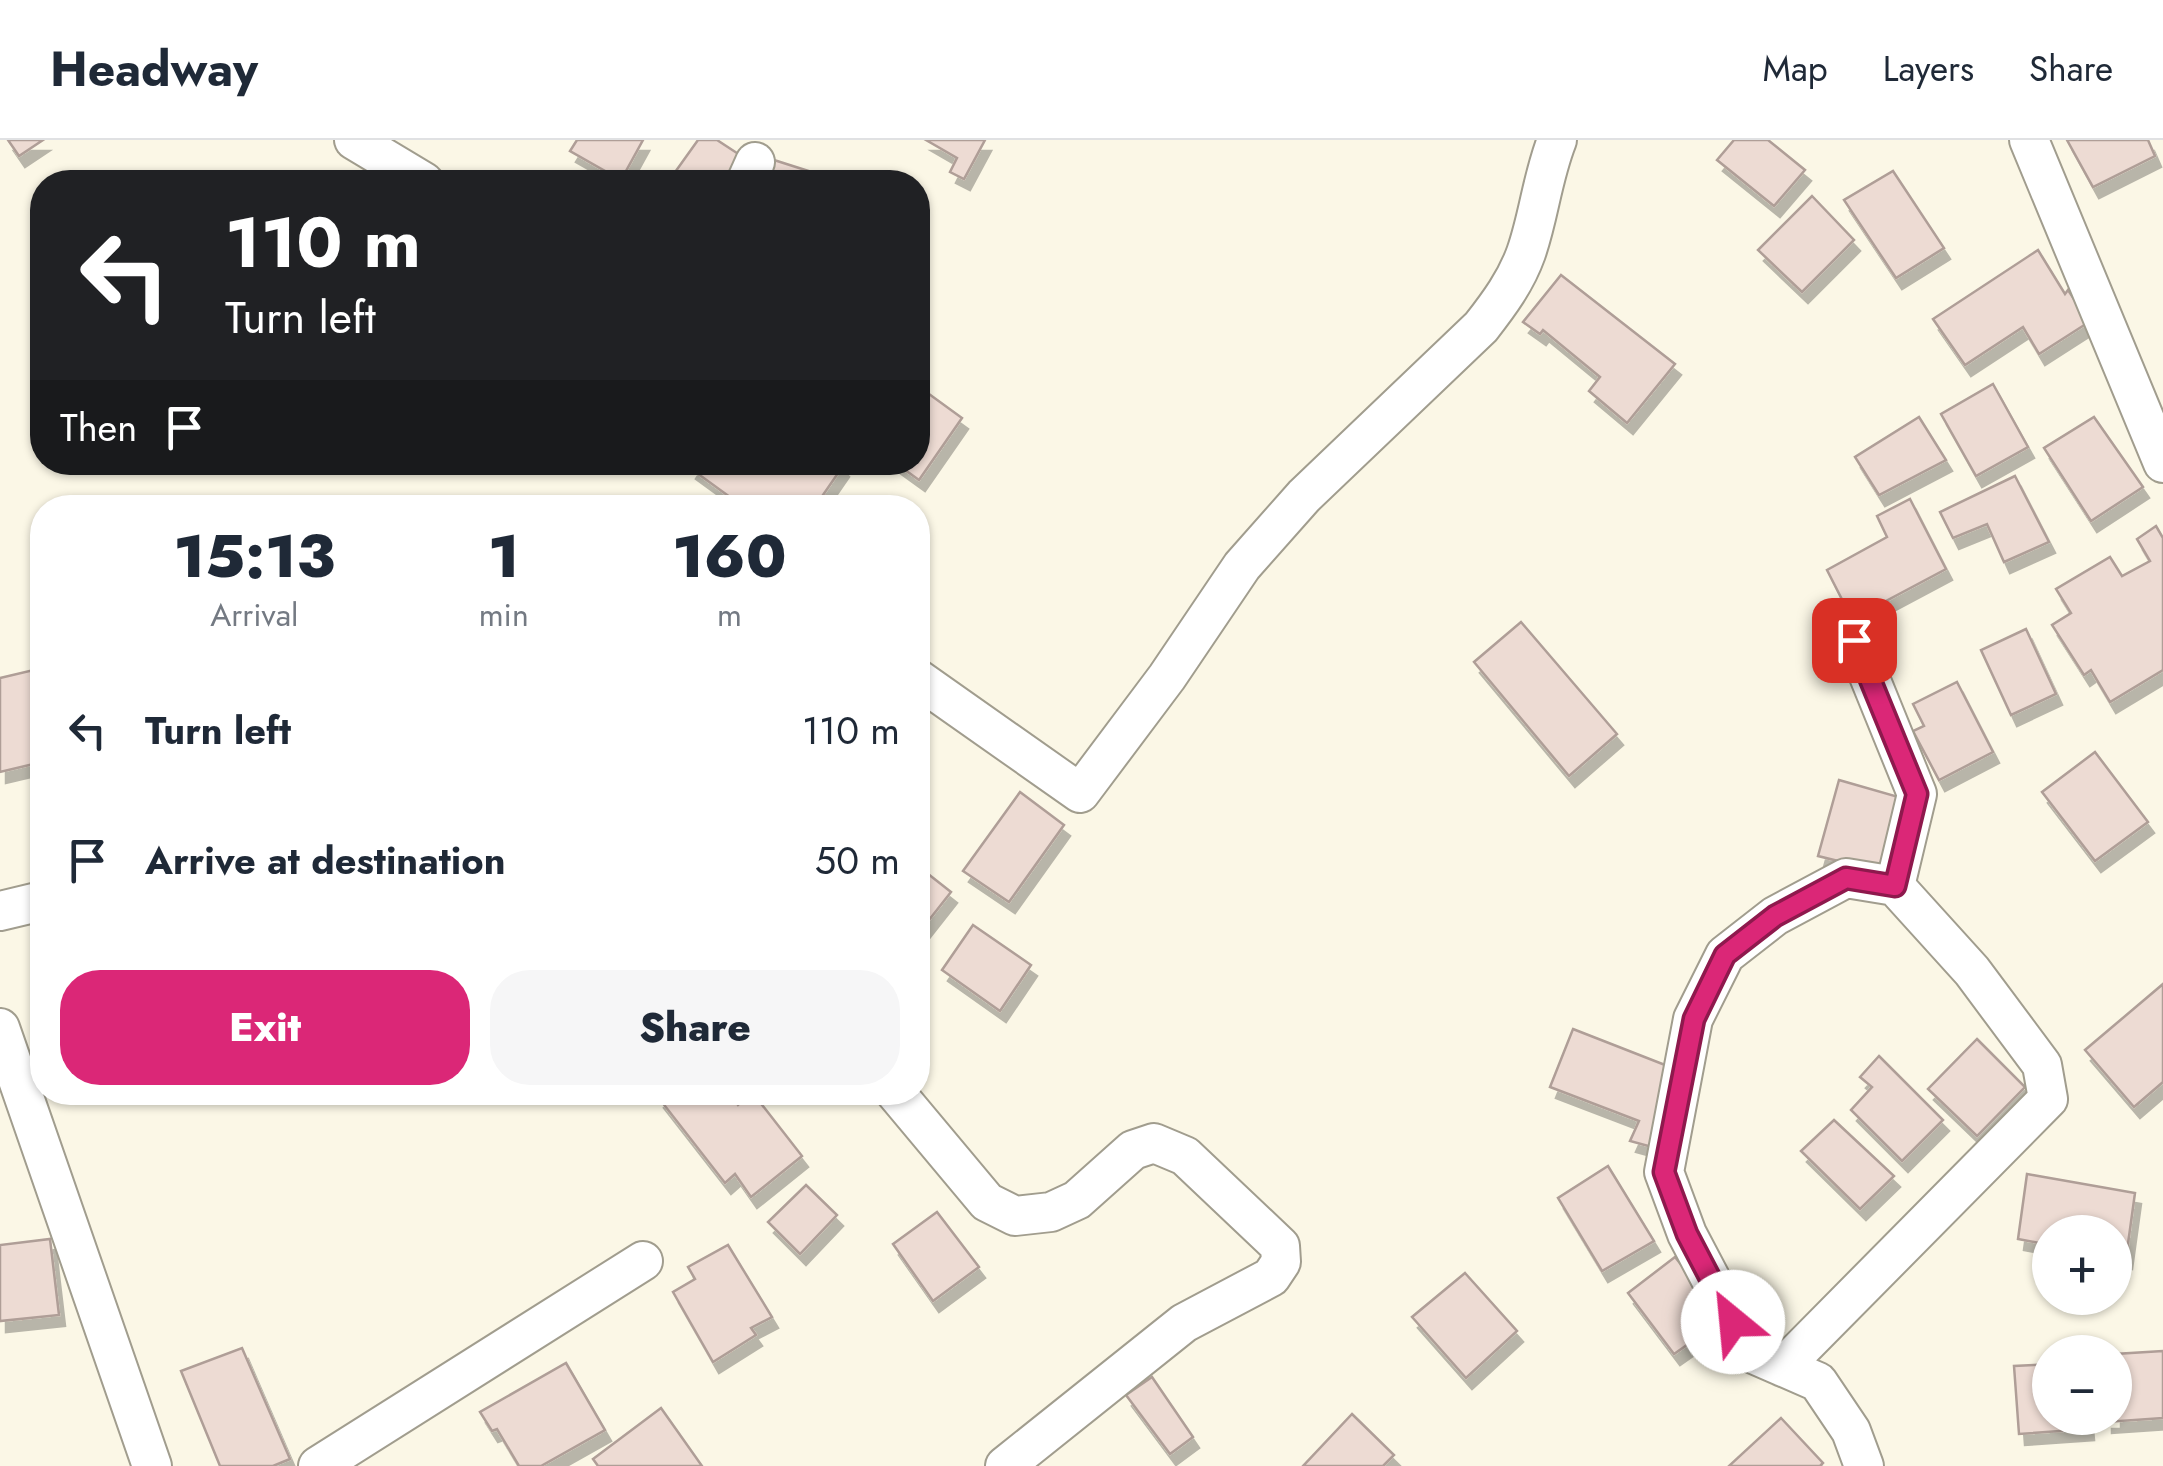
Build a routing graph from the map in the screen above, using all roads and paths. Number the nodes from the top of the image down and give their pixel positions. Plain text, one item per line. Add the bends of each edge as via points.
1 (354, 140) edge
2 (1557, 140) edge
3 (2029, 140) edge
4 (404, 170) edge
5 (2158, 440) edge
6 (1854, 640) dead end
7 (930, 687) edge
8 (1895, 886) junction
9 (30, 904) edge
10 (0, 912) edge
11 (0, 1028) edge
12 (906, 1105) edge
13 (643, 1261) dead end
14 (1783, 1367) junction
15 (152, 1466) edge
16 (318, 1466) edge
17 (1005, 1466) edge
18 (1864, 1466) edge

1 - 4 street
2 - 7 street via 1526,254 1506,294 1242,566 1080,793
3 - 5 street
6 - 8 street via 1917,794
8 - 14 street via 1972,971 2042,1065 2048,1100
8 - 14 street via 1846,878 1775,916 1725,955 1694,1019 1664,1172 1687,1234 1749,1352
9 - 10 street
11 - 15 street
12 - 17 street via 987,1202 1015,1216 1051,1212 1077,1200 1134,1150 1154,1143 1185,1156 1280,1246 1281,1262 1270,1278 1184,1323
13 - 16 street
14 - 18 street via 1818,1382

